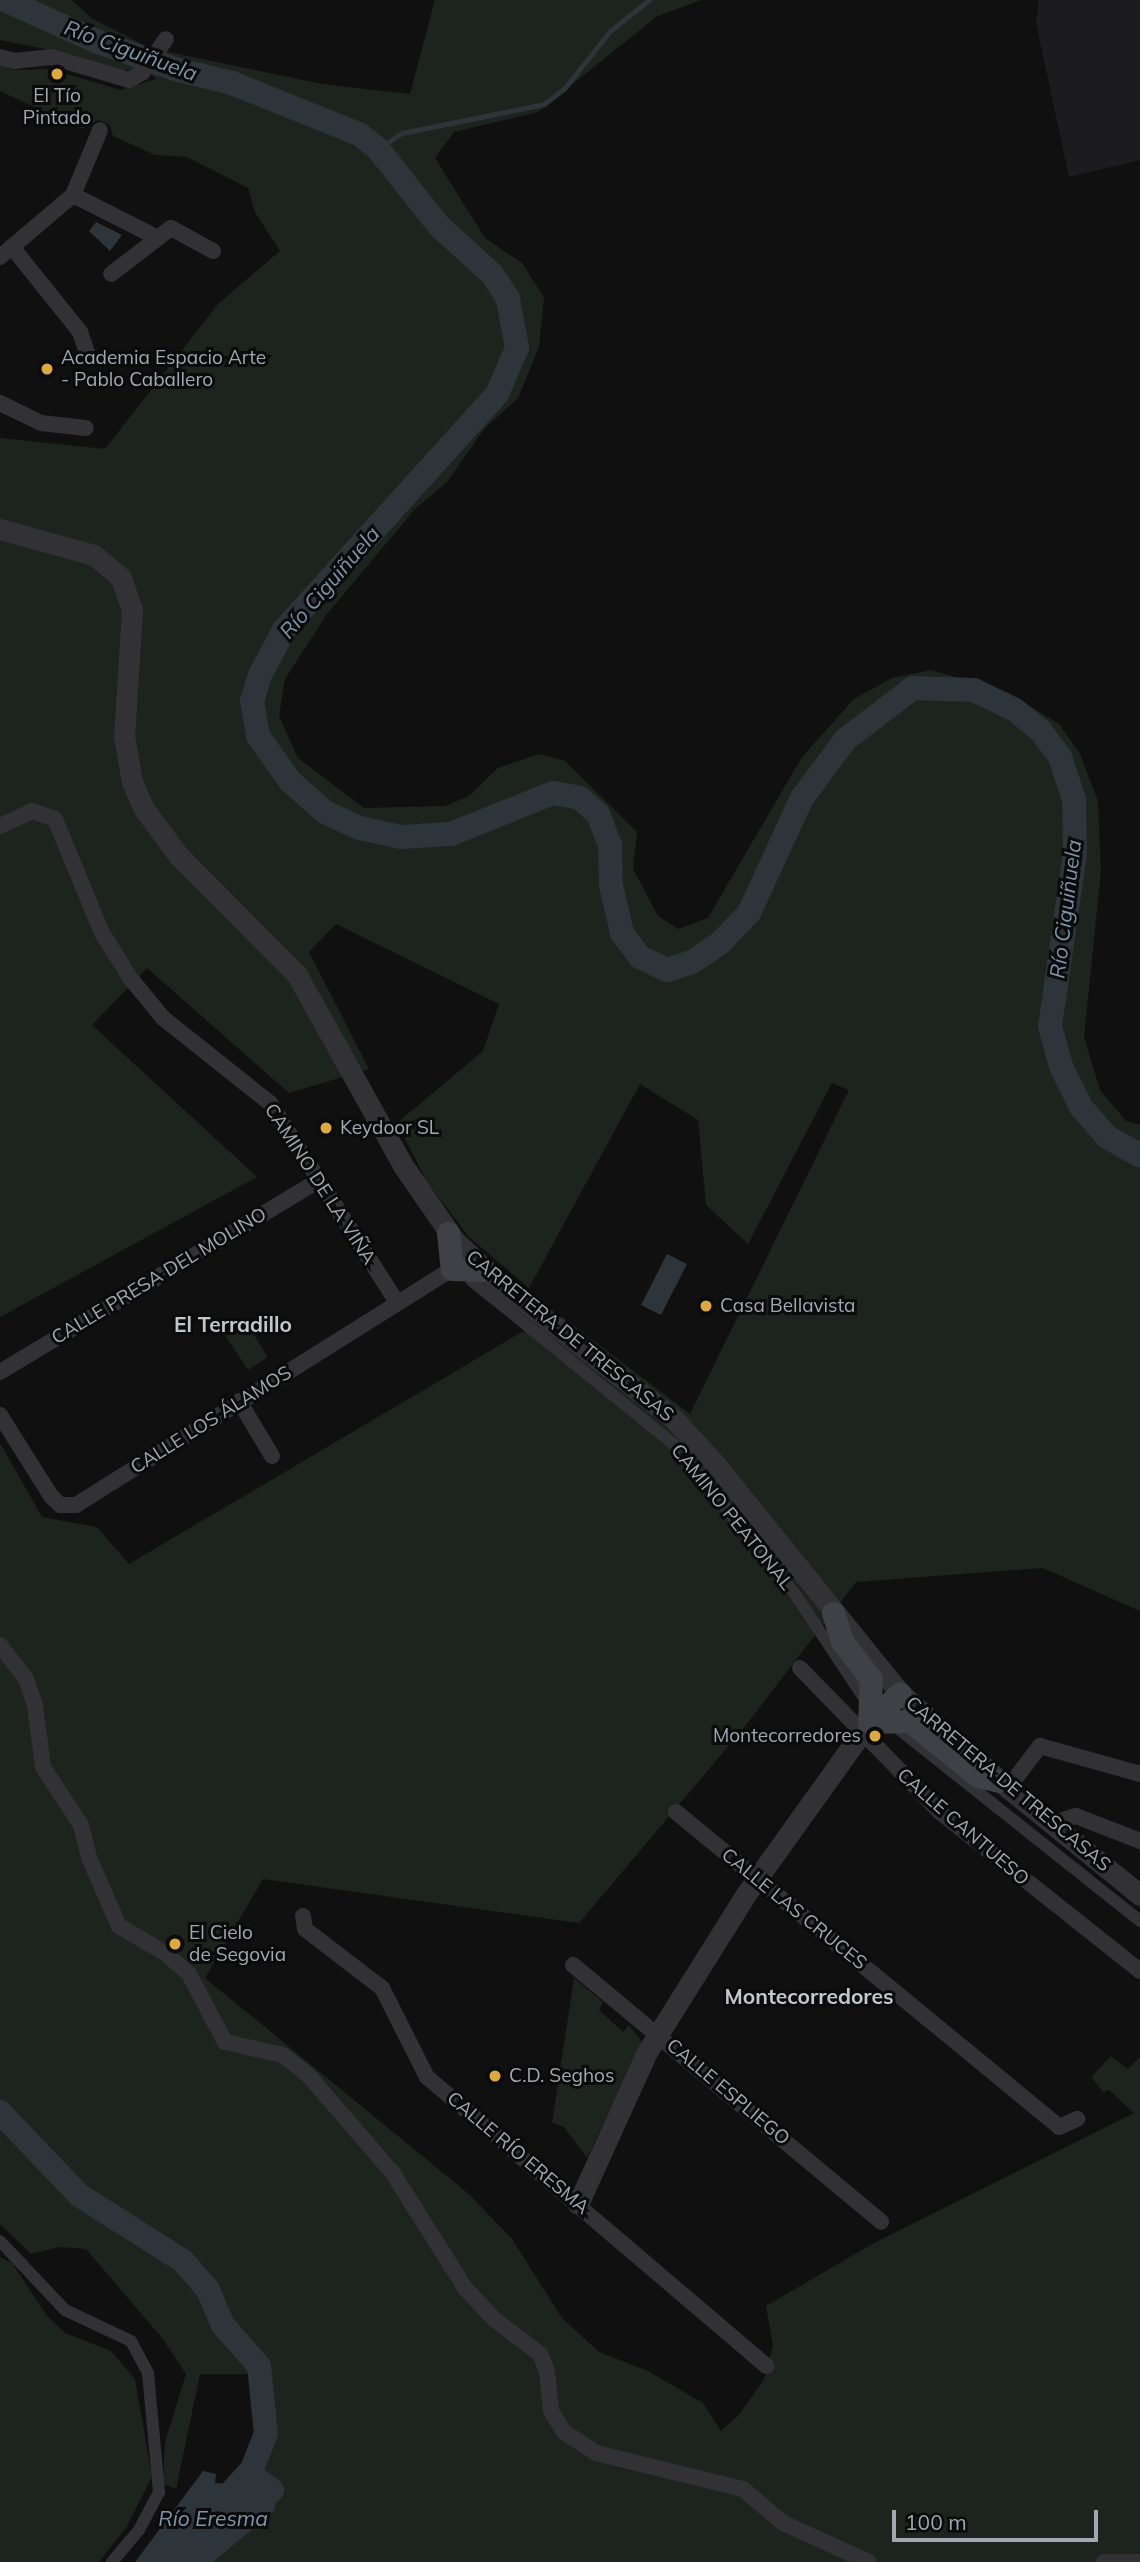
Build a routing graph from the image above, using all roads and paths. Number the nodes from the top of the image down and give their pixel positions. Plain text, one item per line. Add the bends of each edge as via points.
1 (162, 44) dead end
2 (0, 57) edge
3 (100, 130) dead end
4 (73, 195) junction
5 (158, 238) junction
6 (213, 251) dead end
7 (6, 252) edge
8 (111, 274) dead end
9 (87, 352) dead end
10 (0, 403) edge
11 (86, 428) dead end
12 (0, 529) edge
13 (0, 826) edge
14 (319, 1180) junction
15 (448, 1233) junction
16 (469, 1273) junction
17 (397, 1303) junction
18 (0, 1372) edge
19 (240, 1401) junction
20 (0, 1415) edge
21 (272, 1456) dead end
22 (833, 1613) junction
23 (0, 1645) edge
24 (800, 1668) dead end
25 (900, 1693) junction
26 (865, 1719) junction
27 (895, 1726) dead end
28 (1140, 1774) edge
29 (1003, 1785) junction
30 (676, 1812) dead end
31 (1051, 1824) junction
32 (1140, 1841) edge
33 (757, 1877) junction
34 (1140, 1895) edge
35 (303, 1916) dead end
36 (1140, 1921) edge
37 (573, 1965) dead end
38 (1140, 1970) edge
39 (658, 2033) junction
40 (1077, 2119) dead end
41 (578, 2204) junction
42 (881, 2222) dead end
43 (0, 2241) edge
44 (767, 2367) dead end
45 (112, 2562) edge
46 (869, 2562) edge
47 (1104, 2562) edge
48 (1138, 2562) edge

1 - 2 street via 143,72 130,80 51,57 14,61
3 - 4 street
4 - 5 street
4 - 7 street
5 - 6 street via 171,228
5 - 8 street
7 - 9 street via 80,332
10 - 11 street via 41,423
12 - 15 street, CARRETERA DE TRESCASAS via 94,555 121,578 132,610 124,736 132,782 144,809 178,855 297,975 402,1164
13 - 14 street, CAMINO DE LA VIÑA via 33,811 55,819 102,933 131,979 163,1018 270,1103
14 - 17 street, CAMINO DE LA VIÑA
14 - 18 street, CALLE PRESA DEL MOLINO
15 - 16 main road
15 - 16 street, CARRETERA DE TRESCASAS
16 - 17 street, CALLE LOS ÁLAMOS
16 - 22 street, CARRETERA DE TRESCASAS via 673,1419 716,1465
16 - 26 street, CAMINO PEATONAL via 677,1447 797,1597
17 - 19 street, CALLE LOS ÁLAMOS
19 - 20 street, CALLE LOS ÁLAMOS via 72,1506 60,1505 51,1496
19 - 21 street
22 - 25 street, CARRETERA DE TRESCASAS
22 - 26 main road via 842,1641 871,1679
23 - 46 street via 26,1679 35,1705 43,1767 81,1825 90,1860 119,1926 165,1953 189,1974 225,2042 283,2055 309,2076 392,2172 464,2288 494,2319 540,2354 547,2371 551,2411 564,2432 596,2453 743,2489 783,2523
24 - 26 street, CALLE CANTUESO
25 - 26 main road
25 - 29 street, CARRETERA DE TRESCASAS
26 - 29 main road via 915,1724 971,1771
26 - 33 street
26 - 38 street, CALLE CANTUESO via 940,1812
27 - 36 street
28 - 29 street via 1040,1746
29 - 31 street, CARRETERA DE TRESCASAS
30 - 33 street, CALLE LAS CRUCES
31 - 32 street via 1076,1816
31 - 34 street, CARRETERA DE TRESCASAS
33 - 39 street
33 - 40 street, CALLE LAS CRUCES via 1059,2127
35 - 41 street, CALLE RÍO ERESMA via 305,1929 382,1988 427,2077
37 - 39 street, CALLE ESPLIEGO
39 - 41 street
39 - 42 street, CALLE ESPLIEGO
41 - 44 street, CALLE RÍO ERESMA
43 - 45 street via 65,2310 131,2341 148,2373 159,2492 139,2530
47 - 48 street

